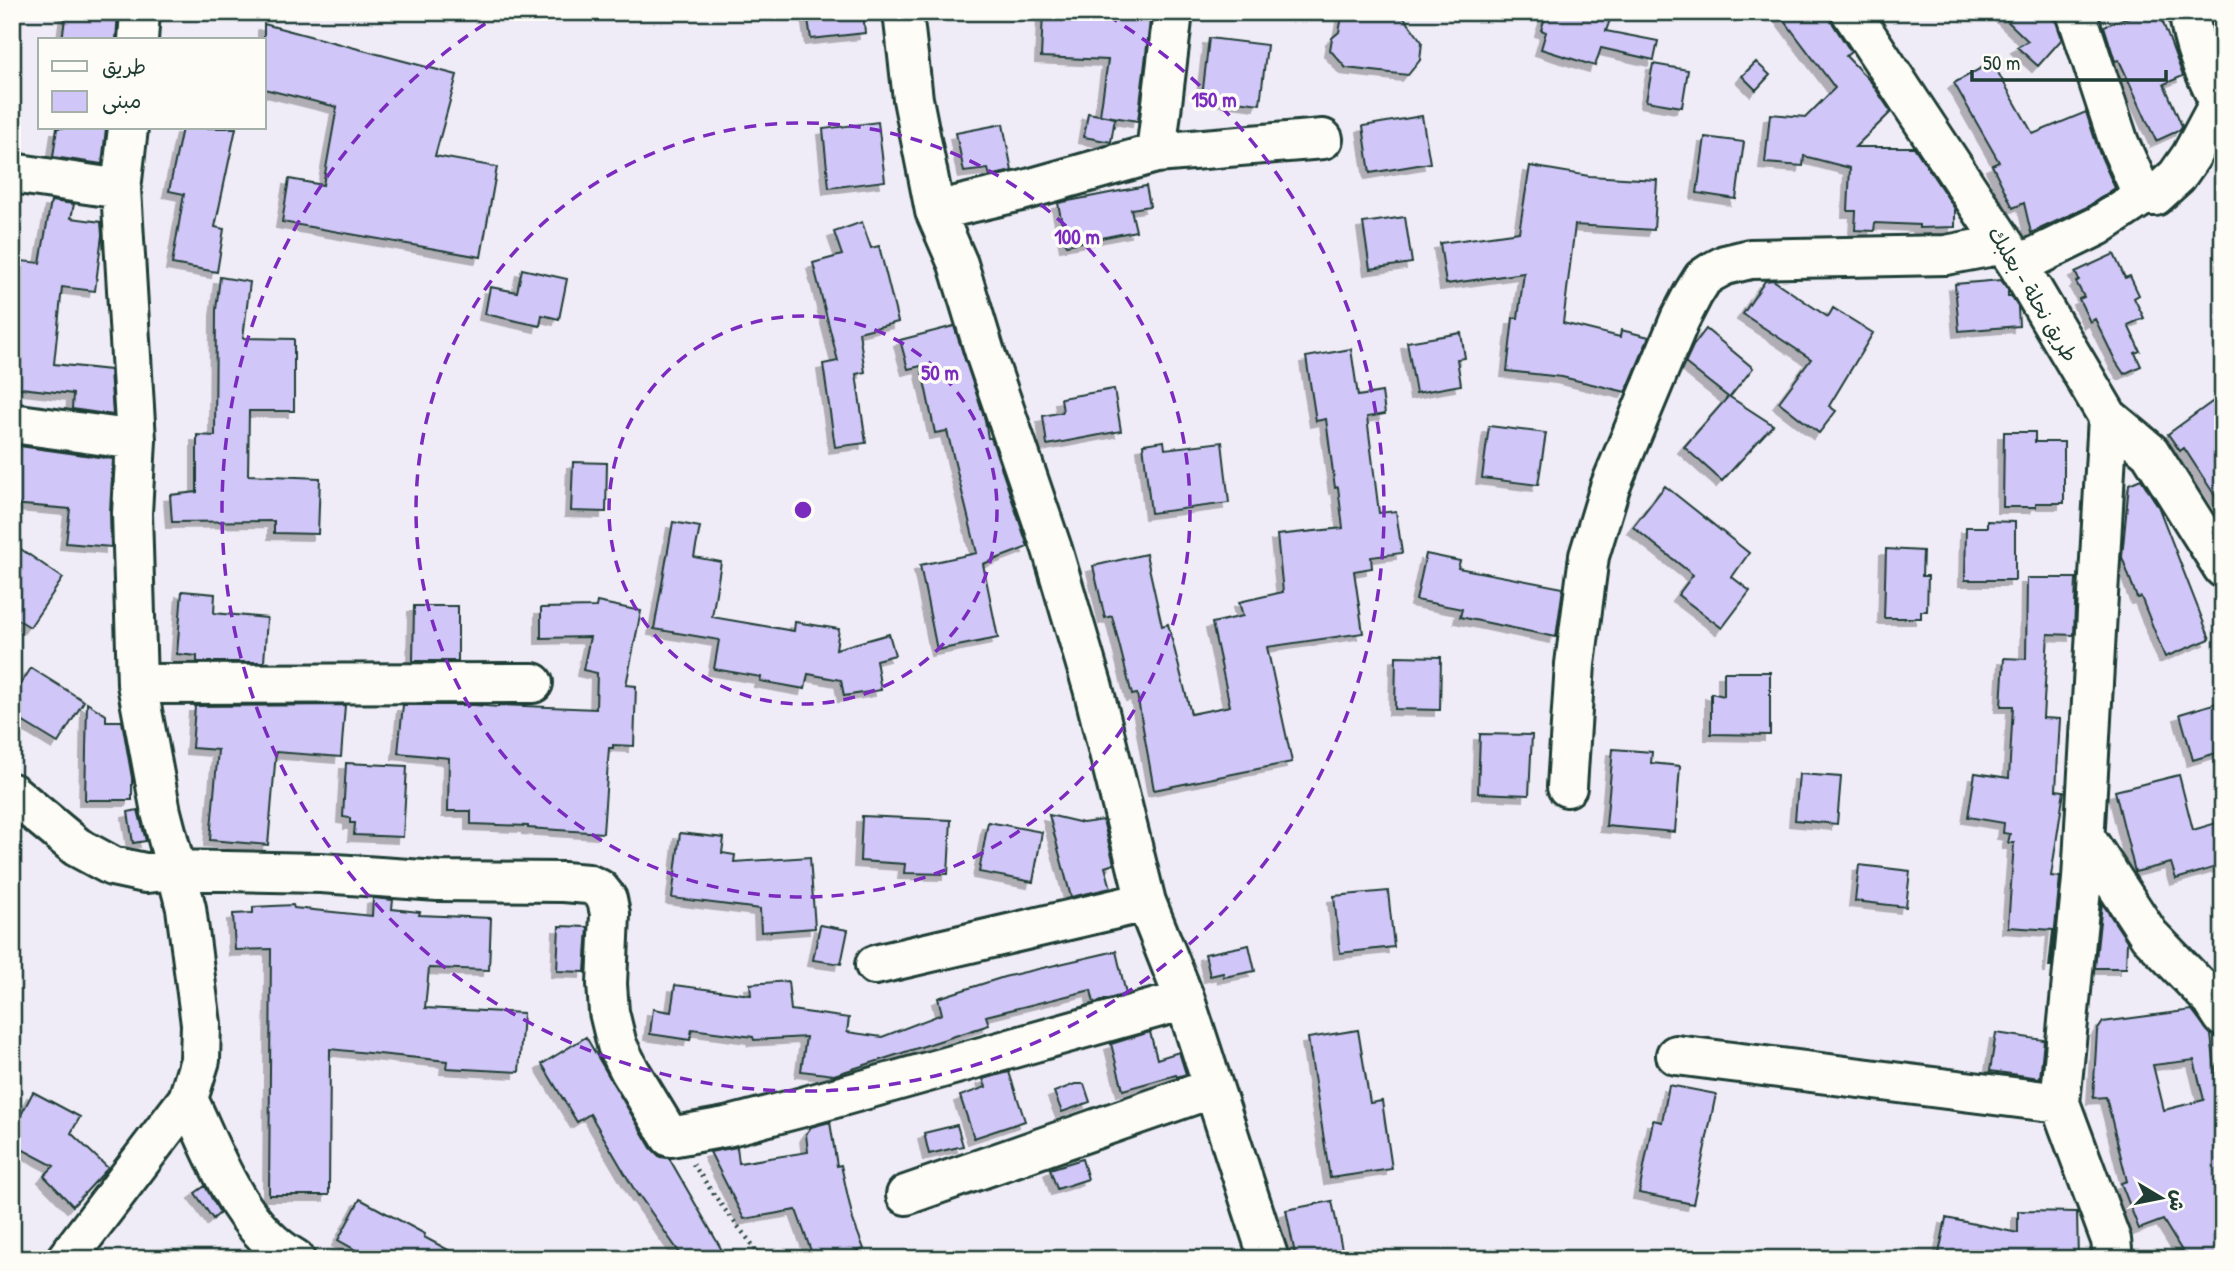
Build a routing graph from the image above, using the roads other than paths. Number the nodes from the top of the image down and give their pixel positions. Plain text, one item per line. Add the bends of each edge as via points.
1 (140, 12) edge
2 (903, 12) edge
3 (1173, 12) edge
4 (1851, 12) edge
5 (2076, 12) edge
6 (2189, 12) edge
7 (138, 38) edge
8 (2221, 99) edge
9 (128, 130) edge
10 (1323, 139) dead end
11 (1156, 153) junction
12 (12, 173) edge
13 (121, 189) junction
14 (2143, 195) junction
15 (935, 211) junction
16 (2011, 255) junction
17 (2108, 417) junction
18 (12, 423) edge
19 (136, 440) junction
20 (2223, 568) edge
21 (533, 683) dead end
22 (138, 684) junction
23 (1567, 787) dead end
24 (12, 793) edge
25 (2085, 837) junction
26 (174, 870) junction
27 (1146, 902) junction
28 (875, 965) dead end
29 (1185, 1000) junction
30 (2223, 1017) edge
31 (1676, 1055) dead end
32 (1213, 1088) junction
33 (188, 1100) junction
34 (2060, 1104) junction
35 (905, 1195) dead end
36 (66, 1259) edge
37 (295, 1259) edge
38 (1269, 1259) edge
39 (2113, 1259) edge

1 - 7 street
2 - 15 street via 913,99
3 - 11 street
4 - 16 street, طريق نحلة - بعلبك
5 - 14 street via 2119,143
6 - 8 street via 2191,35 2207,78
8 - 14 street via 2176,176 2155,196
9 - 13 street
10 - 11 street
11 - 15 street
12 - 13 street
13 - 19 street
14 - 16 street via 2098,226
15 - 27 street via 958,264 1052,549 1093,688
16 - 17 street, طريق نحلة - بعلبك
16 - 23 street via 1750,259 1725,265 1703,278 1680,319 1610,487 1589,556 1575,664
17 - 20 street, طريق نحلة - بعلبك via 2150,452
17 - 25 street
18 - 19 street
19 - 22 street via 132,513
21 - 22 street
22 - 26 street
24 - 26 street via 77,847 112,866 145,873
25 - 30 street via 2149,935
25 - 34 street
26 - 29 street via 563,882 599,889 610,914 607,984 617,1045 670,1137 787,1111
26 - 33 street via 186,908 201,1024 200,1060
27 - 28 street
27 - 29 street
29 - 32 street
31 - 34 street
32 - 35 street
32 - 38 street
33 - 36 street
33 - 37 street via 234,1195 279,1250
34 - 39 street via 2111,1240

